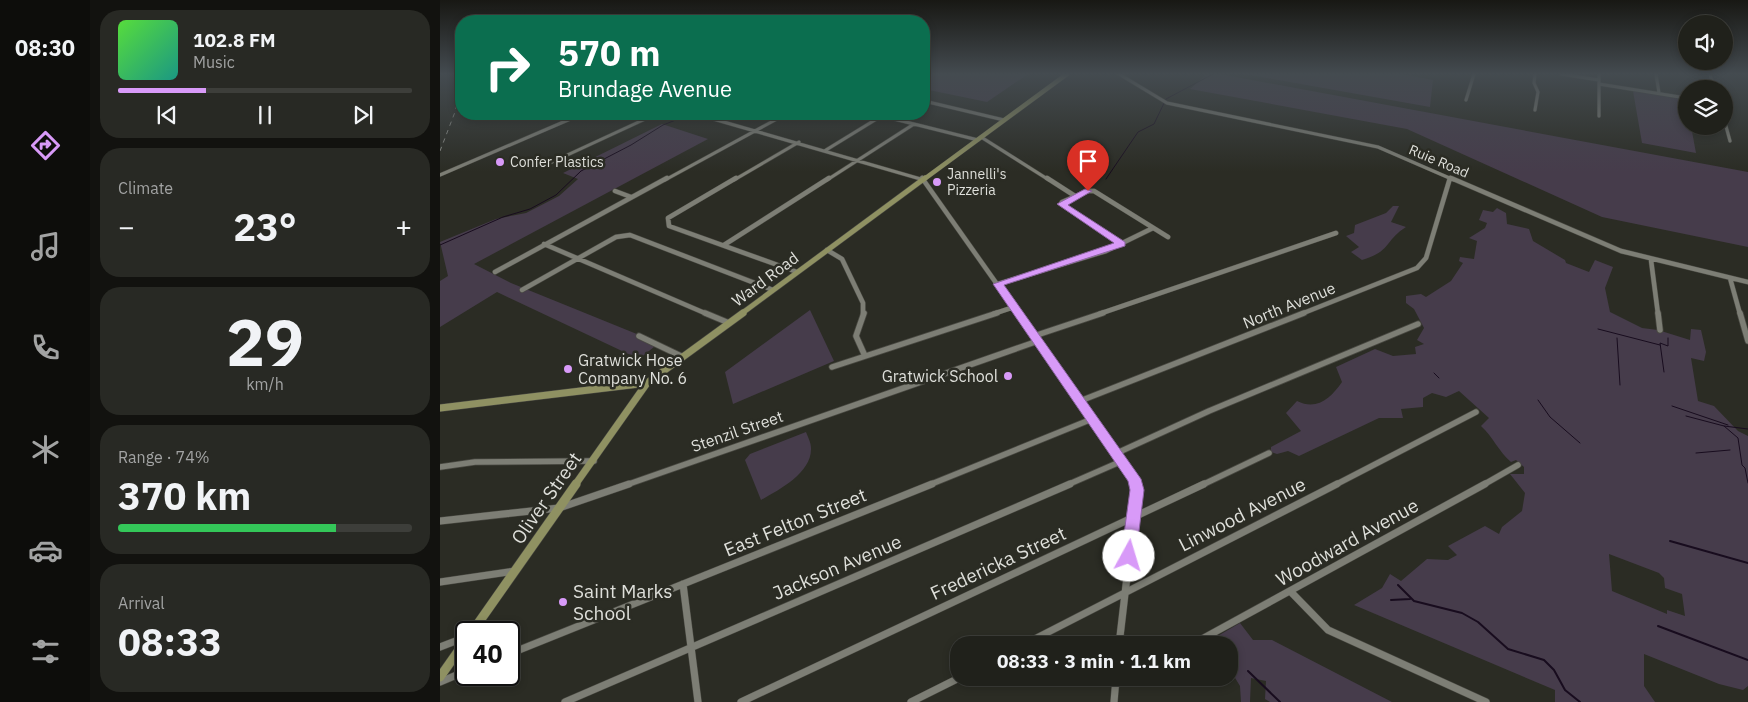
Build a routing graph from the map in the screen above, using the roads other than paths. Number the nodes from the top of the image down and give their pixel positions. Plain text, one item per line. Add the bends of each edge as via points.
1 (948, 107) edge
2 (1022, 107) edge
3 (1191, 107) edge
4 (1536, 107) edge
5 (1599, 107) edge
6 (1536, 110) dead end
7 (1599, 116) dead end
8 (568, 120) edge
9 (643, 120) edge
10 (719, 120) edge
11 (774, 120) edge
12 (876, 120) edge
13 (901, 120) edge
14 (1004, 120) junction
15 (914, 124) junction
16 (755, 130) junction
17 (1728, 135) edge
18 (979, 138) junction
19 (1730, 141) dead end
20 (799, 142) junction
21 (826, 150) junction
22 (859, 159) junction
23 (550, 164) dead end
24 (440, 175) edge
25 (1450, 178) junction
26 (924, 179) junction
27 (615, 191) dead end
28 (1075, 196) junction
29 (632, 197) junction
30 (1153, 228) junction
31 (1336, 232) dead end
32 (1168, 237) dead end
33 (544, 244) junction
34 (1122, 244) junction
35 (724, 245) junction
36 (828, 250) junction
37 (578, 258) junction
38 (1651, 260) junction
39 (495, 272) dead end
40 (798, 272) junction
41 (1730, 278) junction
42 (1748, 282) edge
43 (998, 284) junction
44 (522, 290) dead end
45 (773, 290) junction
46 (1014, 307) junction
47 (729, 323) junction
48 (1418, 324) dead end
49 (1660, 330) dead end
50 (639, 336) dead end
51 (1036, 338) junction
52 (1748, 341) edge
53 (865, 356) junction
54 (683, 357) junction
55 (832, 367) dead end
56 (647, 383) junction
57 (1080, 401) junction
58 (440, 408) edge
59 (1476, 412) dead end
60 (1092, 419) junction
61 (1117, 453) junction
62 (1269, 453) dead end
63 (594, 460) junction
64 (1122, 461) junction
65 (1518, 465) dead end
66 (440, 467) edge
67 (560, 508) junction
68 (1132, 518) junction
69 (440, 521) edge
70 (516, 571) junction
71 (440, 582) edge
72 (683, 584) junction
73 (1291, 592) junction
74 (1125, 593) junction
75 (480, 621) edge
76 (1041, 636) edge
77 (1120, 636) edge
78 (1208, 636) edge
79 (455, 642) edge
80 (440, 647) edge
81 (690, 648) junction
82 (520, 650) edge
83 (455, 656) edge
84 (455, 676) edge
85 (440, 678) edge
86 (440, 682) edge
87 (950, 683) edge
88 (1115, 686) edge
89 (566, 702) edge
90 (698, 702) edge
91 (741, 702) edge
92 (912, 702) edge
93 (1114, 702) edge
94 (1486, 702) edge

1 - 14 street
2 - 14 main road, Ward Road
3 - 25 street, Ruie Road via 1370,145
4 - 6 street
5 - 7 street
8 - 24 street
9 - 23 street
10 - 16 street
11 - 16 street
12 - 21 street
13 - 15 street
14 - 18 main road, Ward Road
15 - 18 street
15 - 22 street
16 - 20 street
16 - 29 street
17 - 19 street
18 - 26 main road, Ward Road
18 - 28 street
20 - 21 street
20 - 35 street via 668,218 669,226
21 - 22 street
22 - 26 street
22 - 35 street
25 - 38 street, Ruie Road via 1621,251
25 - 57 street, North Avenue via 1426,258 1417,268
26 - 36 main road, Ward Road
26 - 43 street
27 - 29 street
28 - 30 street via 1094,191
28 - 34 street via 1061,204
29 - 33 street
30 - 32 street
30 - 34 street
31 - 51 street, Stenzil Street
33 - 37 street
33 - 39 street
34 - 43 street
35 - 40 street
36 - 40 main road, Ward Road
36 - 53 street via 842,259 863,303 864,311 856,336
37 - 44 street
37 - 45 street via 616,237 630,235
37 - 47 street
38 - 41 street, Ruie Road
38 - 49 street
40 - 45 main road, Ward Road
41 - 42 street, Ruie Road
41 - 52 street
43 - 46 street
45 - 47 main road, Ward Road
46 - 51 street
46 - 53 street
47 - 54 main road, Ward Road
48 - 61 street
50 - 54 street
51 - 57 street
51 - 67 street, Stenzil Street
53 - 55 street
54 - 56 main road, Ward Road
56 - 58 main road, Ward Road
56 - 63 main road, Oliver Street
57 - 60 street
59 - 74 street, Linwood Avenue
60 - 61 street
60 - 72 street, East Felton Street
61 - 64 street
62 - 68 street, Fredericka Street
63 - 66 street via 475,462
63 - 67 main road, Oliver Street
64 - 68 street via 1137,490
64 - 81 street, Jackson Avenue
65 - 73 street, Woodward Avenue
67 - 69 street, Stenzil Street
67 - 70 main road, Oliver Street
68 - 74 street
68 - 91 street, Fredericka Street
70 - 71 street
70 - 75 main road, Oliver Street
72 - 81 street
72 - 82 street, East Felton Street
73 - 78 street, Woodward Avenue
73 - 94 street via 1328,630
74 - 76 street, Linwood Avenue
74 - 77 street
79 - 80 street
81 - 89 street, Jackson Avenue
81 - 90 street
83 - 85 main road
84 - 86 street
87 - 92 street
88 - 93 street

